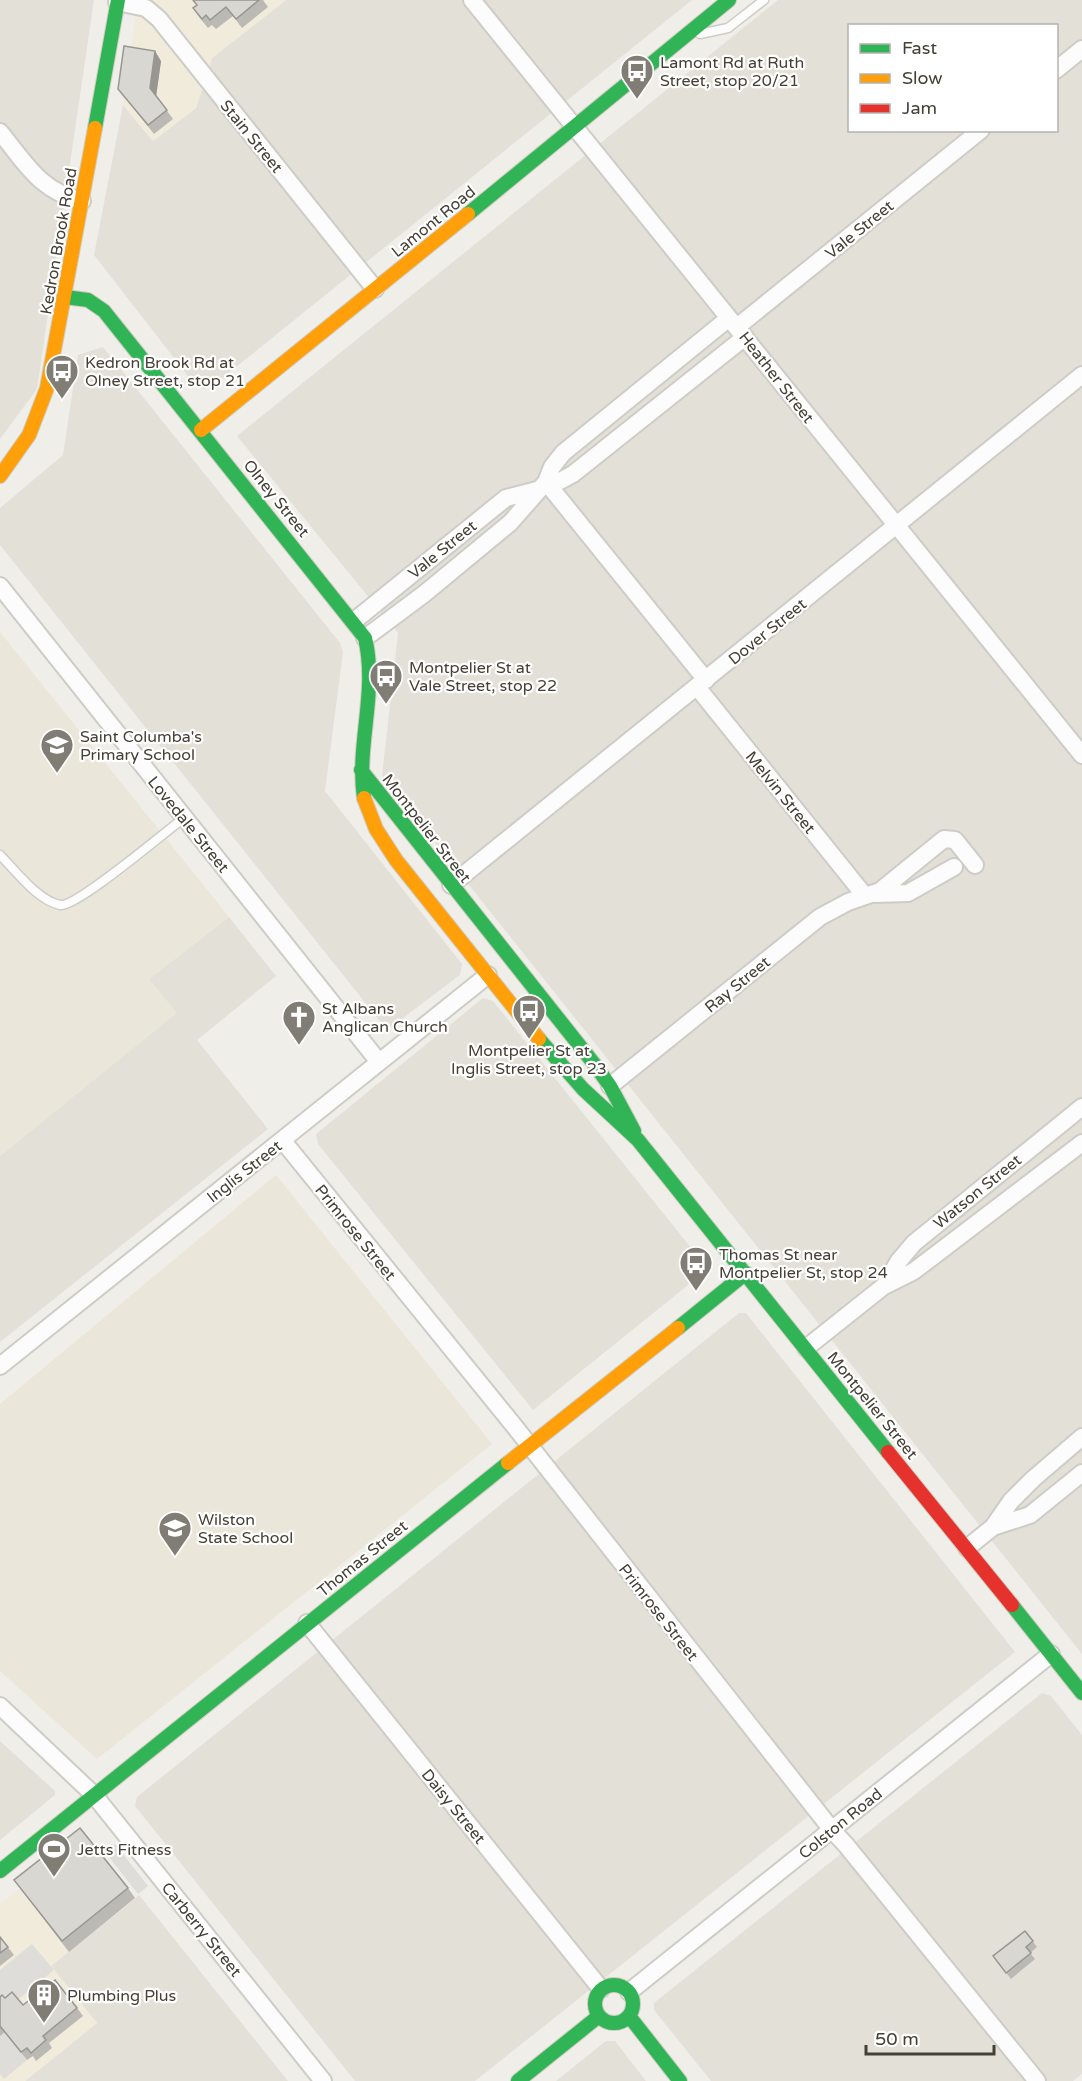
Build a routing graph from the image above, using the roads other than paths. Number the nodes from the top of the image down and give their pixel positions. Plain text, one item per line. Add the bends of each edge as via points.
1 (472, 0) edge
2 (729, 0) edge
3 (764, 0) edge
4 (118, 1) edge
5 (686, 37) junction
6 (1082, 49) edge
7 (1058, 68) edge
8 (575, 128) junction
9 (0, 132) edge
10 (979, 132) edge
11 (82, 201) junction
12 (375, 290) junction
13 (65, 297) junction
14 (737, 327) junction
15 (1082, 375) edge
16 (201, 430) junction
17 (0, 476) edge
18 (542, 486) junction
19 (896, 528) junction
20 (0, 586) edge
21 (354, 621) junction
22 (365, 638) junction
23 (701, 683) junction
24 (1082, 755) edge
25 (361, 770) junction
26 (184, 818) junction
27 (0, 855) edge
28 (975, 865) dead end
29 (954, 867) dead end
30 (451, 885) junction
31 (868, 896) junction
32 (488, 975) junction
33 (379, 1062) junction
34 (610, 1086) junction
35 (1082, 1107) edge
36 (638, 1140) junction
37 (283, 1141) junction
38 (1082, 1143) edge
39 (746, 1273) junction
40 (884, 1286) junction
41 (806, 1348) junction
42 (0, 1366) edge
43 (1082, 1437) edge
44 (528, 1446) junction
45 (1082, 1473) edge
46 (993, 1527) junction
47 (967, 1548) junction
48 (307, 1623) junction
49 (1051, 1654) junction
50 (1082, 1693) edge
51 (0, 1706) edge
52 (94, 1795) junction
53 (832, 1830) junction
54 (0, 1871) edge
55 (601, 1989) junction
56 (629, 1992) junction
57 (599, 2016) junction
58 (629, 2016) junction
59 (323, 2081) edge
60 (518, 2081) edge
61 (680, 2081) edge
62 (1037, 2081) edge

1 - 8 street, Heather Street
2 - 5 street, Lamont Road
3 - 5 lane, Lamont Road via 728,28
4 - 11 street, Kedron Brook Road
4 - 12 street, Stain Street via 146,8 159,19
5 - 8 street, Lamont Road
6 - 7 street
8 - 12 street, Lamont Road
8 - 14 street, Heather Street
9 - 11 street via 41,182 57,194
10 - 14 street, Vale Street
11 - 13 street, Kedron Brook Road
12 - 16 street, Lamont Road
13 - 16 street, Olney Street via 88,300 104,311
13 - 17 street, Kedron Brook Road via 43,406 25,444
14 - 18 street, Vale Street via 573,474
14 - 18 street, Vale Street via 576,441 554,463
14 - 19 street, Heather Street
15 - 19 street, Dover Street
16 - 21 street, Olney Street
18 - 21 street, Vale Street via 506,498
18 - 22 street, Vale Street via 510,523
18 - 23 street, Melvin Street
19 - 23 street, Dover Street
19 - 24 street, Heather Street
20 - 26 street, Lovedale Street
21 - 22 street, Olney Street
22 - 25 street, Olney Street via 371,665
23 - 30 street, Dover Street
23 - 31 street, Melvin Street
25 - 30 street, Montpelier Street
25 - 32 street, Montpelier Street via 365,806 381,836
26 - 27 lane via 84,895 65,905 42,895
26 - 33 street, Lovedale Street
28 - 31 street, Ray Street via 955,840 947,838
29 - 31 street, Ray Street via 908,893
30 - 34 street, Montpelier Street
31 - 34 street, Ray Street via 820,917
32 - 33 street, Inglis Street
32 - 36 street, Montpelier Street via 574,1081
33 - 37 street, Inglis Street
34 - 36 street, Montpelier Street
35 - 40 street, Watson Street via 912,1246
36 - 39 street, Montpelier Street
37 - 42 street, Inglis Street
37 - 44 street, Primrose Street
38 - 40 street, Watson Street via 914,1271
39 - 41 street, Montpelier Street
39 - 44 street, Thomas Street
40 - 41 street, Watson Street
41 - 47 street, Montpelier Street
43 - 46 street via 1020,1492
44 - 48 street, Thomas Street
44 - 53 street, Primrose Street
45 - 46 street via 1030,1515
46 - 47 street
47 - 49 street, Montpelier Street
48 - 52 street, Thomas Street
48 - 55 street, Daisy Street
49 - 50 street, Montpelier Street
49 - 53 street, Colston Road
51 - 52 street, Carberry Street
52 - 54 street, Thomas Street
52 - 59 street, Carberry Street
53 - 56 street, Colston Road
53 - 62 street, Primrose Street
55 - 56 street via 616,1984
55 - 57 street via 594,2002
56 - 58 street via 633,2008
57 - 58 street via 611,2023
57 - 60 street
58 - 61 street

